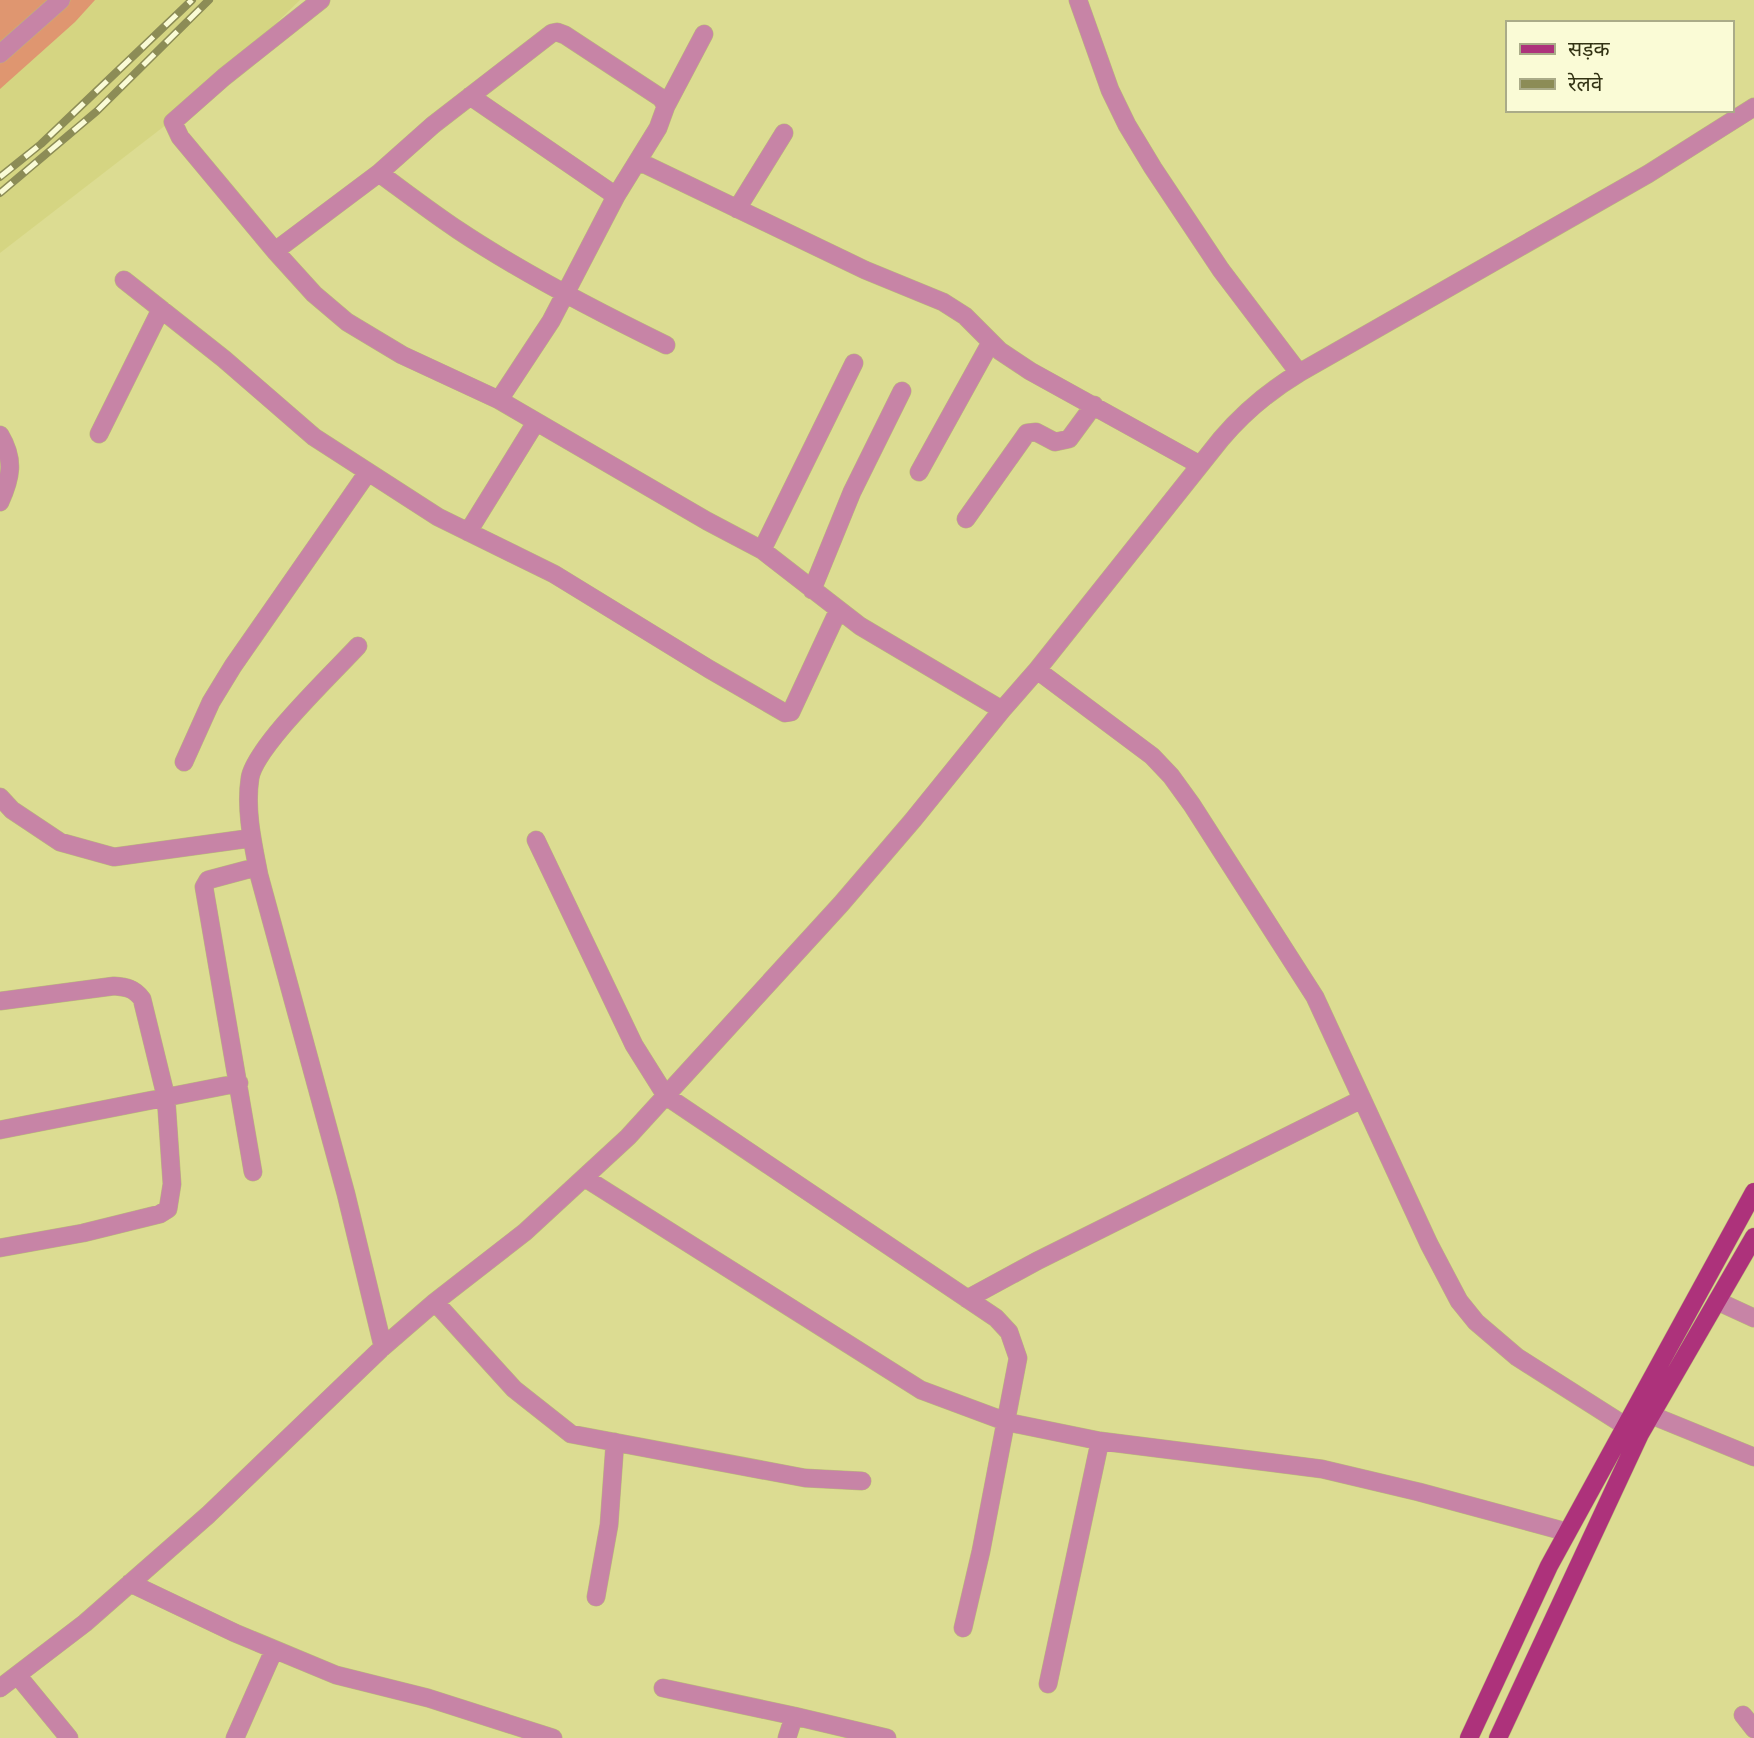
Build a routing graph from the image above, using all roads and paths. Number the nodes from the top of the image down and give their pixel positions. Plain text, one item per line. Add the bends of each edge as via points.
1 (60, 0) edge
2 (321, 0) edge
3 (1078, 0) edge
4 (704, 34) dead end
5 (0, 54) edge
6 (470, 96) junction
7 (666, 107) junction
8 (1754, 107) edge
9 (784, 133) dead end
10 (638, 161) junction
11 (379, 173) junction
12 (617, 196) junction
13 (737, 209) junction
14 (275, 251) junction
15 (124, 280) dead end
16 (567, 293) junction
17 (161, 309) junction
18 (991, 342) junction
19 (666, 345) dead end
20 (854, 363) dead end
21 (1299, 373) junction
22 (902, 391) dead end
23 (499, 400) junction
24 (1094, 405) junction
25 (536, 422) junction
26 (99, 434) dead end
27 (0, 435) edge
28 (1200, 465) junction
29 (368, 472) junction
30 (919, 472) dead end
31 (0, 502) edge
32 (966, 519) dead end
33 (468, 532) junction
34 (762, 550) junction
35 (811, 590) junction
36 (838, 611) junction
37 (358, 646) dead end
38 (1037, 670) junction
39 (1002, 710) junction
40 (184, 762) dead end
41 (0, 797) edge
42 (252, 838) junction
43 (536, 840) dead end
44 (257, 867) junction
45 (0, 1001) edge
46 (239, 1083) junction
47 (666, 1096) junction
48 (166, 1097) junction
49 (1362, 1099) junction
50 (0, 1130) edge
51 (253, 1172) dead end
52 (585, 1178) junction
53 (1754, 1192) edge
54 (1754, 1237) edge
55 (0, 1248) edge
56 (967, 1299) junction
57 (1717, 1301) junction
58 (435, 1302) junction
59 (1754, 1318) edge
60 (383, 1347) junction
61 (1651, 1415) junction
62 (1007, 1422) junction
63 (1624, 1425) junction
64 (1100, 1441) junction
65 (615, 1442) junction
66 (1754, 1457) edge
67 (862, 1481) dead end
68 (1567, 1532) junction
69 (130, 1583) junction
70 (596, 1597) dead end
71 (963, 1628) dead end
72 (274, 1650) junction
73 (18, 1676) junction
74 (1048, 1684) dead end
75 (0, 1688) edge
76 (663, 1688) dead end
77 (794, 1716) junction
78 (69, 1738) edge
79 (235, 1738) edge
80 (553, 1738) edge
81 (787, 1738) edge
82 (887, 1738) edge
83 (1469, 1738) edge
84 (1498, 1738) edge

1 - 5 street
2 - 14 street via 173,122 180,137
3 - 21 street via 1110,90 1140,147 1221,270
4 - 7 street
6 - 7 street via 557,32 661,98
6 - 11 street
6 - 12 street
7 - 10 street
8 - 21 street via 1648,174
9 - 13 street
10 - 12 street
10 - 13 street
11 - 14 street
11 - 16 street via 459,230
12 - 16 street
13 - 18 street via 943,302
14 - 23 street via 347,322 402,355
15 - 17 street
16 - 19 street
16 - 23 street
17 - 26 street
17 - 29 street via 314,437
18 - 24 street via 1030,371
18 - 30 street
20 - 34 street
21 - 28 street via 1239,418
22 - 35 street
23 - 25 street
24 - 28 street
24 - 32 street via 1076,432 1062,442 1027,433
25 - 33 street
25 - 34 street
27 - 31 street via 12,465
28 - 38 street
29 - 33 street
29 - 40 street via 233,666
33 - 36 street via 554,574 785,713 790,712
34 - 35 street
35 - 36 street
36 - 39 street
37 - 42 street via 257,758 250,778
38 - 39 street
38 - 49 street via 1152,756 1171,776 1315,997
39 - 47 street via 859,883
41 - 42 street via 60,842 114,857
42 - 44 street
43 - 47 street via 634,1045
44 - 46 street via 208,880 204,887
44 - 60 street
45 - 48 street via 114,986 136,992 142,999
46 - 48 street
46 - 51 street
47 - 52 street
47 - 56 street
48 - 50 street
48 - 55 street via 172,1184 168,1209 83,1233
49 - 56 street
49 - 63 street via 1451,1287 1476,1322 1517,1357
52 - 58 street
52 - 62 street via 921,1390
53 - 63 main road
54 - 57 main road
56 - 62 street via 996,1318 1015,1344 1018,1357
57 - 59 street
57 - 61 main road
58 - 60 street
58 - 65 street via 514,1390 571,1434
60 - 69 street
61 - 66 street
61 - 84 main road
62 - 64 street
62 - 71 street
63 - 68 main road
64 - 68 street via 1322,1469
64 - 74 street
65 - 67 street via 805,1478
65 - 70 street via 609,1525
68 - 83 main road
69 - 72 street
69 - 73 street
72 - 79 street
72 - 80 street via 336,1675 428,1698
73 - 75 street
73 - 78 street
76 - 77 street
77 - 81 street
77 - 82 street

